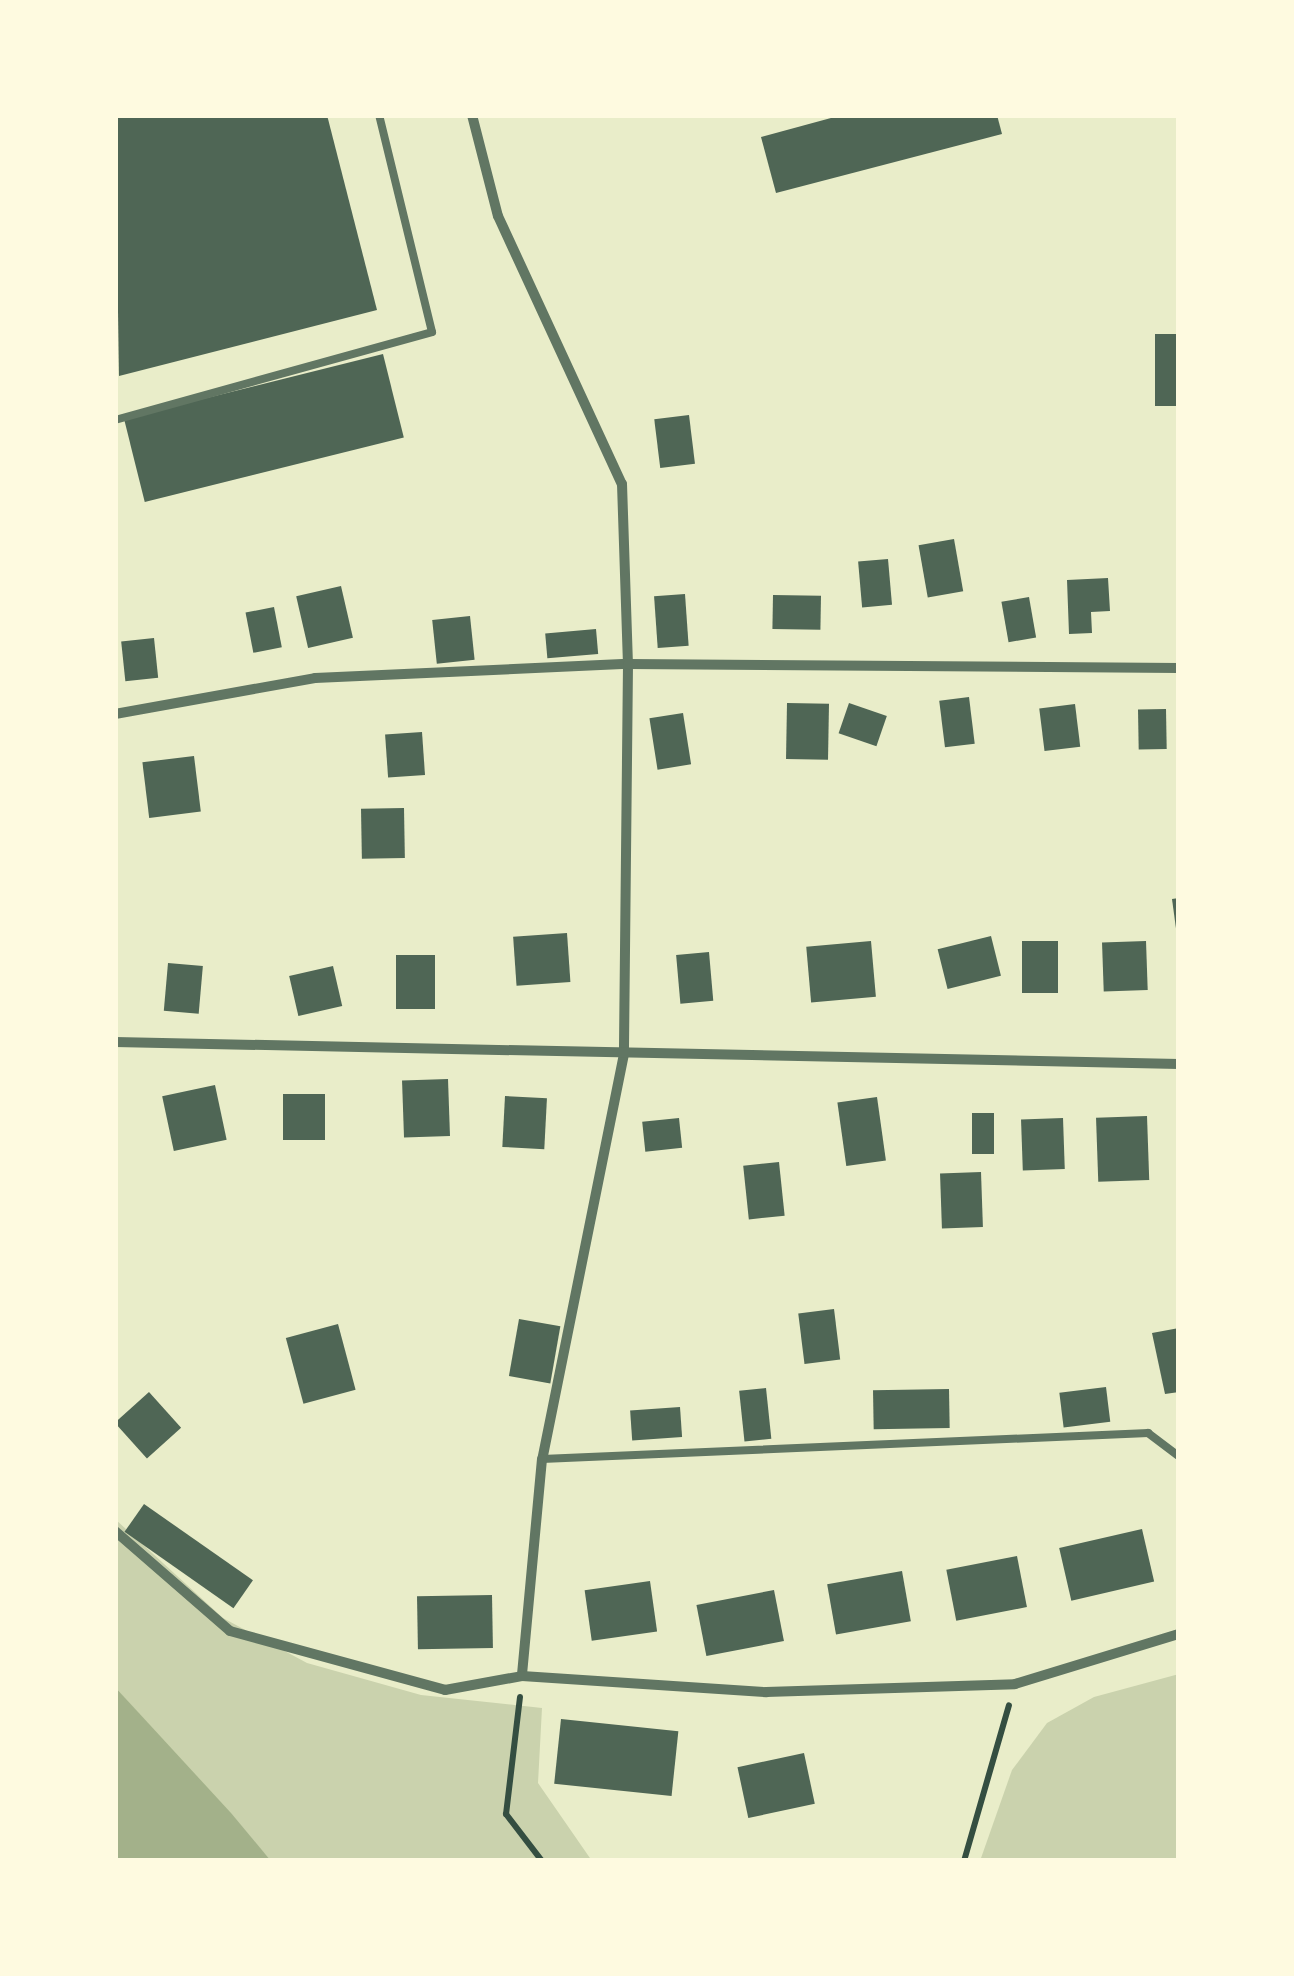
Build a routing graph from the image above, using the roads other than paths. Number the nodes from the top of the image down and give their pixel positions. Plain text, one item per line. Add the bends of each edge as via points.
1 (380, 115) edge
2 (472, 115) edge
3 (115, 420) edge
4 (628, 664) junction
5 (1179, 668) edge
6 (115, 714) edge
7 (115, 1042) edge
8 (624, 1054) junction
9 (1179, 1064) edge
10 (1179, 1456) edge
11 (542, 1459) junction
12 (115, 1531) edge
13 (1179, 1634) edge
14 (522, 1676) junction

1 - 3 lane via 432,332
2 - 4 street via 498,216 622,484
4 - 5 street
4 - 6 street via 315,678
4 - 8 street
7 - 8 street
8 - 9 street
8 - 11 street
10 - 11 lane via 1148,1433
11 - 14 street
12 - 14 street via 230,1631 445,1690
13 - 14 street via 1015,1684 766,1692

